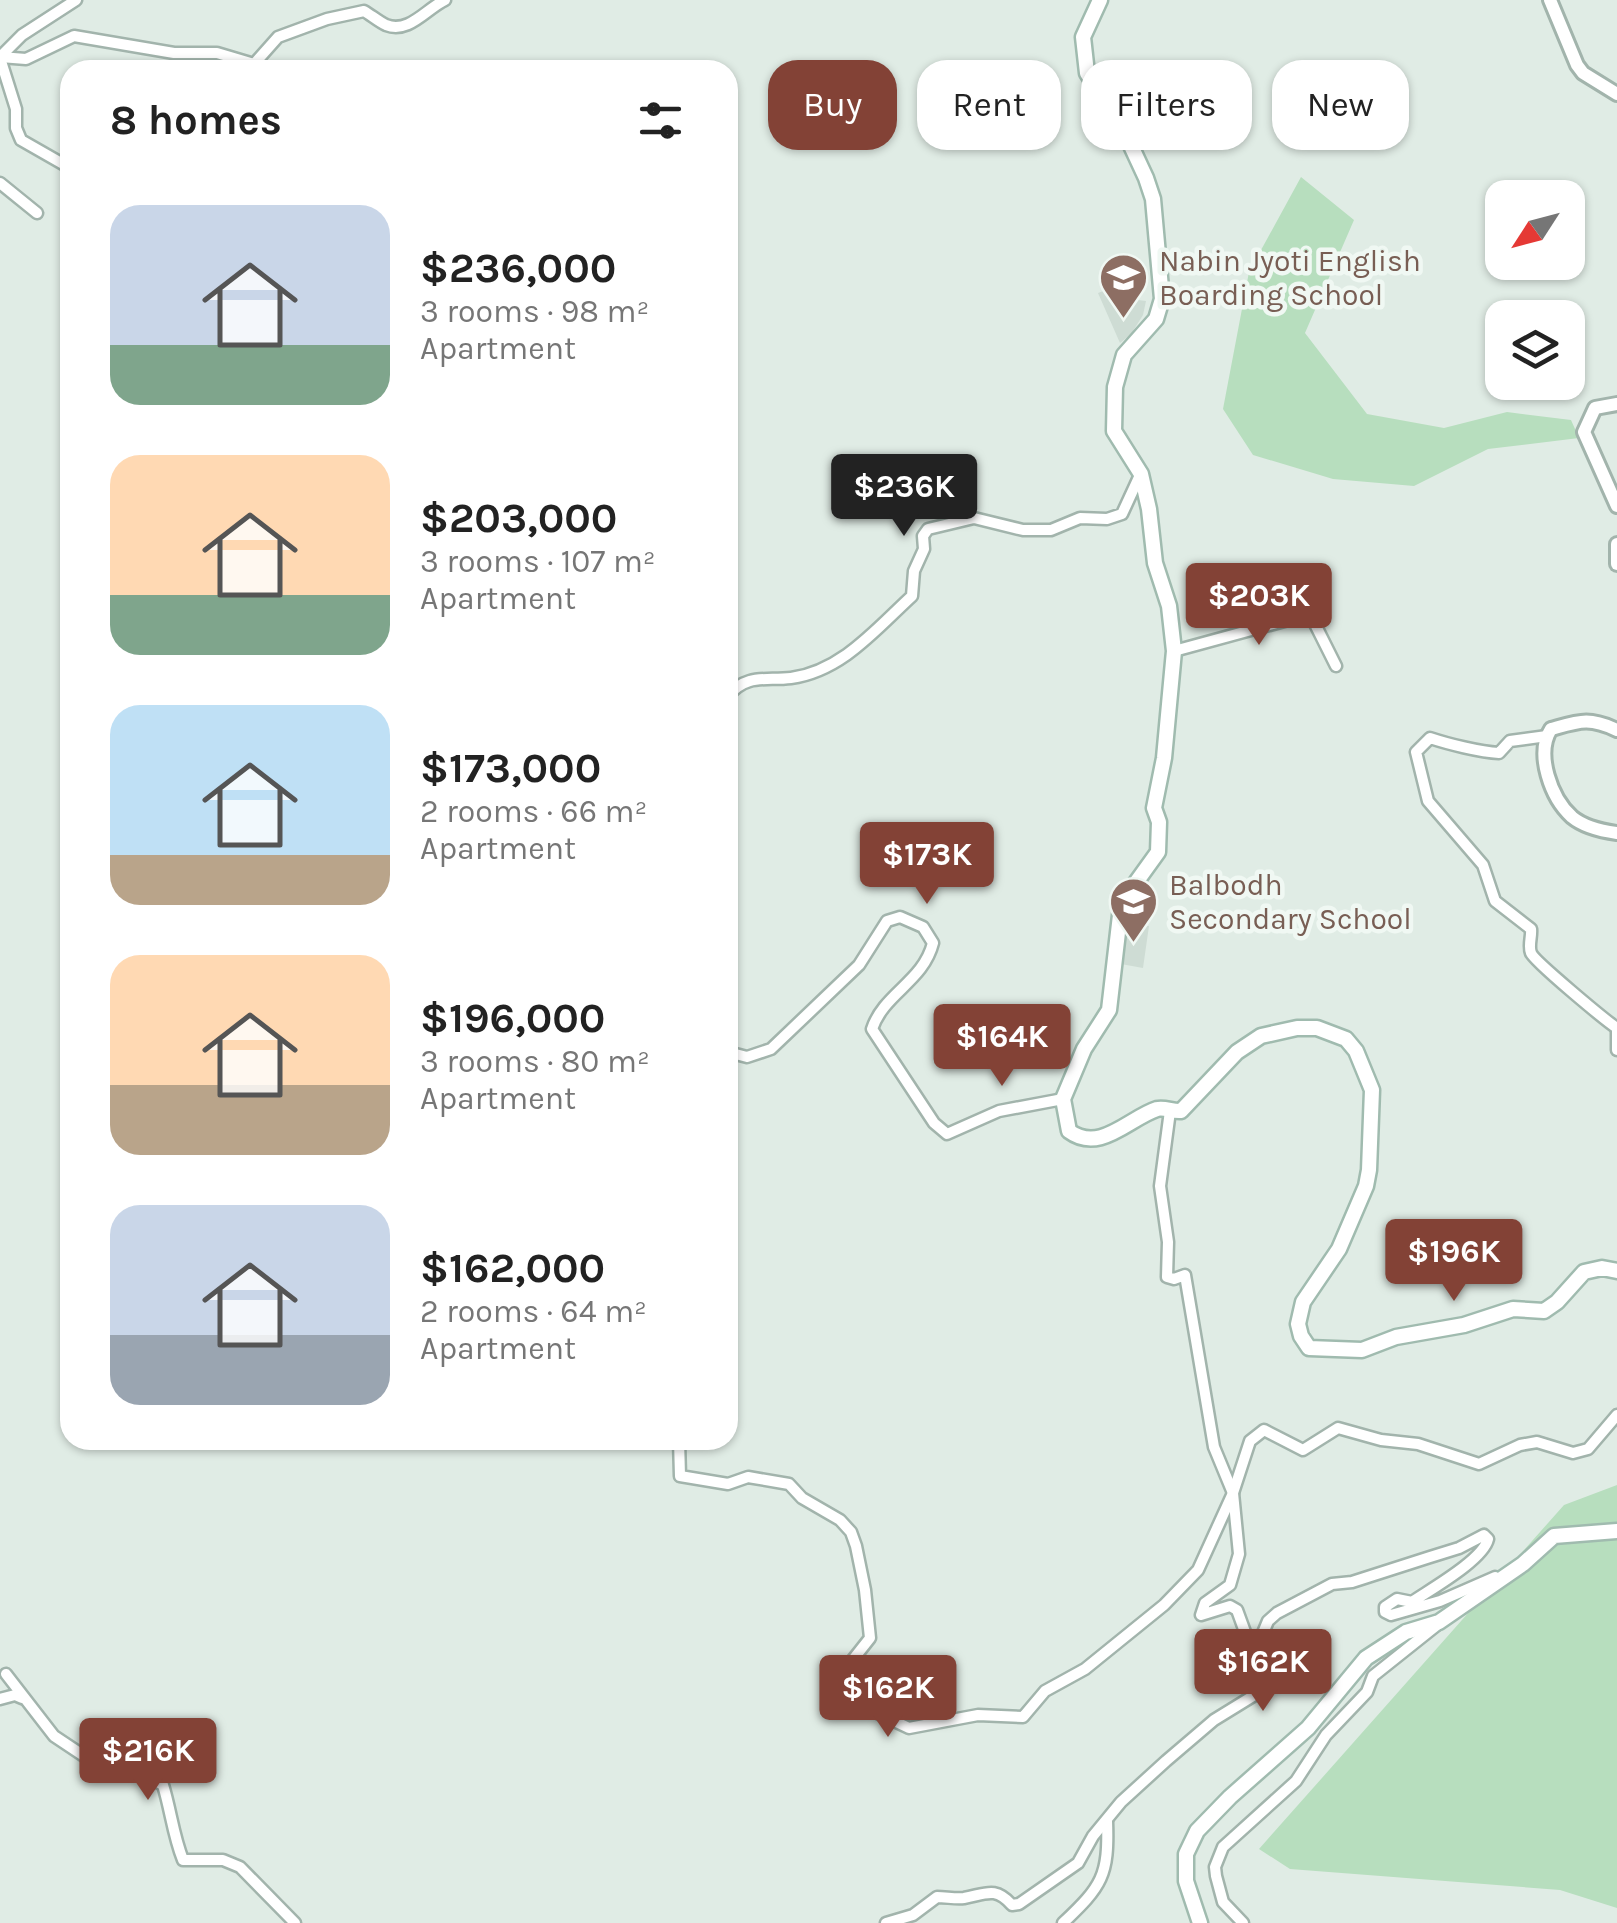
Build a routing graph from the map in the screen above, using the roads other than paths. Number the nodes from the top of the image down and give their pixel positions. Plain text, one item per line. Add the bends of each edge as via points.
1 (76, 0) edge
2 (445, 0) edge
3 (1100, 0) edge
4 (1550, 0) edge
5 (0, 58) edge
6 (241, 60) edge
7 (258, 60) edge
8 (1617, 94) edge
9 (60, 162) edge
10 (0, 183) edge
11 (37, 213) dead end
12 (1617, 404) edge
13 (1141, 474) junction
14 (1617, 506) edge
15 (1617, 544) edge
16 (1617, 564) edge
17 (1174, 651) junction
18 (1336, 666) dead end
19 (738, 684) edge
20 (1617, 730) edge
21 (1547, 736) junction
22 (1617, 834) edge
23 (1617, 1029) edge
24 (1617, 1050) edge
25 (738, 1055) edge
26 (1063, 1099) junction
27 (1170, 1111) junction
28 (1617, 1271) edge
29 (1617, 1415) edge
30 (679, 1450) edge
31 (1233, 1493) junction
32 (1617, 1532) edge
33 (1524, 1564) junction
34 (1439, 1622) junction
35 (6, 1674) dead end
36 (1260, 1674) junction
37 (22, 1698) junction
38 (0, 1700) edge
39 (1107, 1821) junction
40 (295, 1923) edge
41 (886, 1923) edge
42 (1063, 1923) edge
43 (1200, 1923) edge
44 (1242, 1923) edge

1 - 5 street
2 - 7 street via 415,23 387,26 364,11 327,19 278,37
3 - 13 main road via 1084,37 1087,73 1149,188 1162,299 1156,319 1124,355 1114,387 1114,431
4 - 8 street via 1577,65
5 - 6 street via 26,59 74,36
5 - 9 street via 21,140
10 - 11 street
12 - 14 street via 1595,408 1584,432
13 - 17 main road
13 - 19 street via 1122,514 1107,519 1023,530 974,518 928,530 912,596 836,664
15 - 16 street
17 - 18 street via 1310,614
17 - 26 main road via 1154,808 1158,852 1127,896 1109,1010
20 - 21 street via 1589,720
21 - 22 street via 1543,751 1559,800 1573,818
21 - 23 street via 1510,741 1499,753 1430,738 1416,752 1422,783 1437,812 1483,865 1495,900 1531,929 1538,963
23 - 24 street
25 - 26 street via 771,1049 860,965 887,921 900,917 923,928 933,944 930,958 878,1010 872,1029 934,1123 947,1134 999,1110
26 - 27 main road via 1069,1130 1084,1138 1112,1135 1159,1108
27 - 28 main road via 1181,1111 1248,1043 1276,1031 1317,1028 1346,1039 1356,1051 1372,1090 1369,1170 1339,1249 1303,1302 1298,1324 1309,1348 1362,1350 1513,1310 1544,1311 1584,1272
27 - 31 street via 1160,1186 1167,1277 1184,1275 1214,1448
29 - 31 street via 1588,1449 1572,1453 1536,1442 1479,1464 1338,1428 1303,1450 1264,1430 1250,1441
30 - 31 street via 680,1476 789,1484 851,1532 870,1638 844,1682 854,1702 909,1728 978,1715 1023,1717 1045,1691 1084,1669 1180,1590 1198,1570
31 - 36 street via 1235,1574 1201,1615 1237,1610
32 - 33 main road via 1554,1536
33 - 34 main road
33 - 36 street via 1391,1616 1385,1607 1397,1599 1412,1602 1486,1548 1488,1539 1332,1584 1268,1622
34 - 43 main road via 1406,1632 1366,1658 1308,1728 1197,1832 1186,1854 1186,1880
34 - 44 street via 1373,1676 1296,1780 1223,1847 1216,1876 1223,1902
35 - 37 street
36 - 39 street via 1253,1696 1202,1730
37 - 38 street
37 - 40 street via 54,1736 96,1764 136,1771 164,1785 184,1860 240,1867
39 - 41 street via 1078,1863 1019,1904 986,1890 938,1897 914,1915
39 - 42 street via 1102,1877 1095,1893

